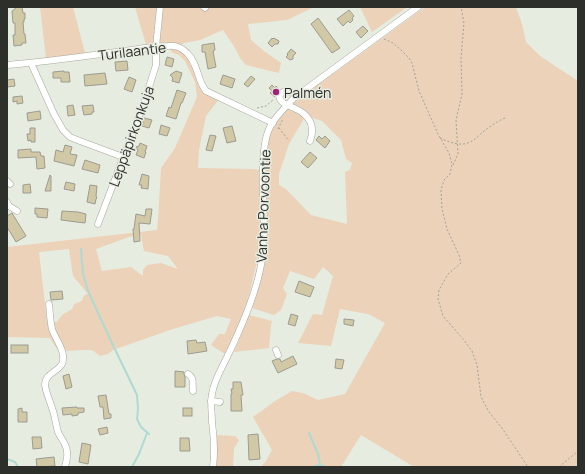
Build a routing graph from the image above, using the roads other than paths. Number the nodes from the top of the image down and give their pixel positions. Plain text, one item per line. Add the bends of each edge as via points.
1 (160, 7) edge
2 (418, 7) edge
3 (156, 46) junction
4 (31, 63) junction
5 (7, 65) edge
6 (301, 93) junction
7 (286, 106) junction
8 (273, 122) junction
9 (310, 141) dead end
10 (123, 157) junction
11 (7, 202) edge
12 (17, 211) dead end
13 (98, 224) dead end
14 (49, 304) dead end
15 (188, 374) dead end
16 (193, 391) dead end
17 (211, 401) junction
18 (220, 402) dead end
19 (64, 467) edge
20 (213, 467) edge

1 - 3 street, Leppäpirkonkuja
2 - 6 street, Vanha Porvoontie
3 - 4 street, Turilaantie
3 - 8 street, Turilaantie via 177,46 192,58 206,91
3 - 10 street, Leppäpirkonkuja via 156,65
4 - 5 street, Turilaantie
4 - 10 street via 63,130 80,141
6 - 7 street, Vanha Porvoontie
6 - 7 street via 283,92 279,96 280,101
7 - 8 street, Vanha Porvoontie
7 - 9 street via 297,109 312,124
8 - 17 street, Vanha Porvoontie via 264,151 264,245 260,271 248,311 214,385
10 - 13 street, Leppäpirkonkuja
11 - 12 street
14 - 19 street via 53,330 63,355 62,364 50,374 45,384 58,432 68,454
15 - 16 street via 193,379
17 - 18 street
17 - 20 street, Vanha Porvoontie

